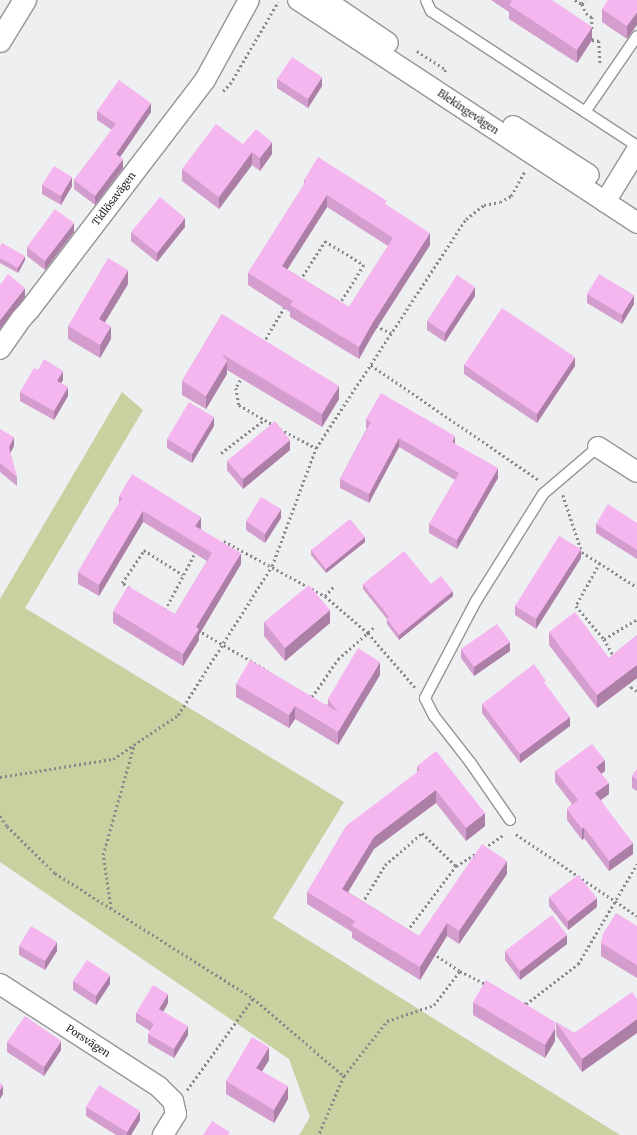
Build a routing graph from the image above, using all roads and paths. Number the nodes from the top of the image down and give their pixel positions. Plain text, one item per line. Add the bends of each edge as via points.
1 (21, 0) edge
2 (26, 0) edge
3 (249, 0) edge
4 (280, 0) edge
5 (298, 0) edge
6 (325, 0) edge
7 (426, 0) edge
8 (576, 0) edge
9 (585, 0) edge
10 (582, 4) junction
11 (12, 20) junction
12 (637, 36) edge
13 (0, 40) edge
14 (612, 73) junction
15 (197, 89) junction
16 (585, 112) junction
17 (637, 146) edge
18 (637, 150) edge
19 (534, 156) junction
20 (608, 196) junction
21 (637, 207) edge
22 (637, 223) edge
23 (299, 283) edge
24 (287, 303) edge
25 (338, 307) edge
26 (371, 324) edge
27 (391, 333) junction
28 (0, 348) edge
29 (259, 348) edge
30 (371, 365) junction
31 (244, 374) edge
32 (264, 420) junction
33 (598, 446) joint
34 (316, 448) junction
35 (220, 453) dead end
36 (637, 472) edge
37 (559, 481) junction
38 (550, 488) junction
39 (217, 543) edge
40 (196, 550) edge
41 (600, 563) junction
42 (272, 566) junction
43 (183, 575) junction
44 (333, 587) dead end
45 (637, 587) edge
46 (134, 591) edge
47 (325, 596) junction
48 (159, 607) edge
49 (165, 611) junction
50 (171, 615) edge
51 (637, 619) edge
52 (373, 628) dead end
53 (197, 630) edge
54 (368, 633) junction
55 (604, 640) junction
56 (223, 644) junction
57 (616, 660) edge
58 (271, 673) edge
59 (628, 680) edge
60 (637, 691) edge
61 (305, 693) edge
62 (425, 698) junction
63 (134, 744) junction
64 (0, 777) edge
65 (0, 816) edge
66 (510, 820) dead end
67 (637, 864) edge
68 (456, 866) junction
69 (614, 902) junction
70 (368, 907) edge
71 (111, 909) junction
72 (637, 916) edge
73 (406, 933) edge
74 (430, 950) edge
75 (460, 971) junction
76 (0, 984) edge
77 (493, 988) edge
78 (253, 998) junction
79 (519, 1001) edge
80 (344, 1076) junction
81 (173, 1101) junction
82 (163, 1135) edge
83 (319, 1135) edge

1 - 11 main road
2 - 11 main road
3 - 15 street via 230,33 206,57 197,74
4 - 15 path via 230,84 215,95
5 - 19 street, Blekingevägen
6 - 20 street, Blekingevägen
7 - 16 lane via 431,11
8 - 10 path
9 - 10 path
10 - 14 path via 586,13 592,16 592,40 599,41 600,65
11 - 13 main road
12 - 14 lane
14 - 16 lane
15 - 28 street, Tidlösavägen
16 - 17 lane
18 - 20 street
19 - 20 street, Blekingevägen
19 - 27 path via 511,196 500,202 484,205 466,219
20 - 21 street, Blekingevägen
20 - 22 street, Blekingevägen
23 - 25 path via 325,241 364,265
24 - 29 path
26 - 27 path
27 - 30 path
30 - 34 path
30 - 38 path
31 - 32 path via 236,388 239,405
32 - 34 path
32 - 35 path
33 - 36 street
33 - 37 lane
34 - 42 path
37 - 38 lane
37 - 41 path via 582,552
38 - 62 lane via 543,494 476,601
39 - 42 path via 224,541
40 - 43 path
41 - 45 path
41 - 55 path via 576,606
42 - 47 path
42 - 56 path
43 - 46 path via 144,550 122,583
43 - 49 path
44 - 47 path
47 - 54 path
48 - 49 path
49 - 50 path
51 - 55 path
52 - 54 path
53 - 56 path
54 - 61 path via 338,659 312,697
54 - 62 path
55 - 57 path
56 - 58 path
56 - 63 path via 178,715
59 - 60 path
62 - 66 lane via 434,716
63 - 64 path via 113,759
63 - 71 path via 103,855
65 - 71 path via 55,873
67 - 69 path
68 - 69 path via 510,830
68 - 70 path via 422,834 385,865 362,903
68 - 73 path
69 - 72 path
69 - 79 path via 578,964 526,1004
71 - 78 path
74 - 75 path
75 - 77 path
75 - 80 path via 434,1005 387,1021
76 - 81 street, Porsvägen via 159,1087
78 - 80 path
78 - 81 path via 190,1087
80 - 83 path
81 - 82 street via 176,1114

